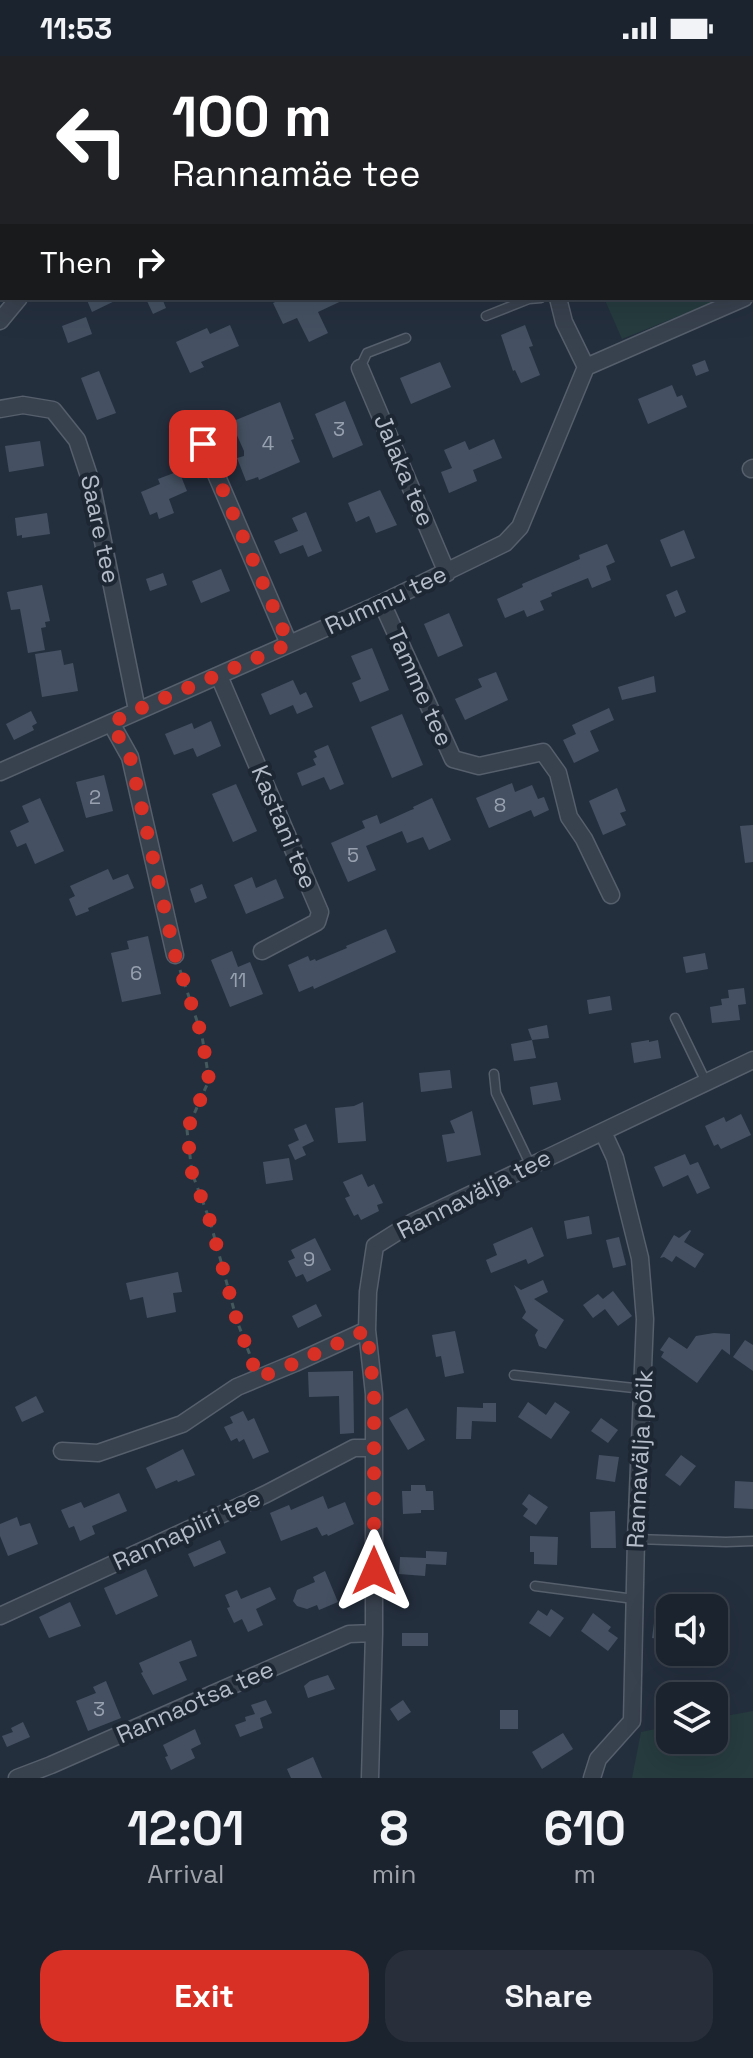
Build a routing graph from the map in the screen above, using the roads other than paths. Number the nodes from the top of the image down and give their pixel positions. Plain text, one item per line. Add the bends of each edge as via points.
1 (17, 300) edge
2 (526, 300) edge
3 (558, 300) edge
4 (739, 300) edge
5 (486, 316) dead end
6 (0, 321) edge
7 (406, 338) dead end
8 (586, 367) junction
9 (360, 368) joint
10 (0, 409) edge
11 (203, 444) dead end
12 (447, 573) junction
13 (382, 603) junction
14 (289, 644) junction
15 (219, 676) junction
16 (137, 710) junction
17 (111, 723) junction
18 (0, 772) edge
19 (611, 895) dead end
20 (262, 951) dead end
21 (175, 955) road end
22 (675, 1018) dead end
23 (753, 1060) edge
24 (494, 1074) dead end
25 (706, 1083) junction
26 (603, 1132) junction
27 (531, 1166) junction
28 (367, 1330) junction
29 (514, 1375) dead end
30 (643, 1389) junction
31 (373, 1448) junction
32 (62, 1451) dead end
33 (636, 1539) junction
34 (753, 1541) edge
35 (535, 1586) dead end
36 (634, 1599) junction
37 (0, 1616) edge
38 (374, 1633) junction
39 (52, 1772) edge
40 (18, 1778) edge
41 (370, 1778) edge
42 (592, 1778) edge

1 - 6 street
2 - 5 lane
3 - 8 street
4 - 8 street
7 - 9 lane via 367,353
8 - 12 street, Rummu tee via 520,527 505,543
9 - 12 street, Jalaka tee
10 - 16 street, Saare tee via 23,405 53,410 77,440 91,482
11 - 14 street
12 - 13 street, Rummu tee
13 - 14 street, Rummu tee
13 - 19 street, Tamme tee via 453,759 479,766 543,752 558,773 569,817
14 - 15 street, Rummu tee
15 - 16 street, Rummu tee
15 - 20 street, Kastani tee via 320,912 317,922
16 - 17 street, Rummu tee
17 - 18 street, Rummu tee
17 - 21 street via 130,757
22 - 25 lane
23 - 25 street, Rannavälja tee
24 - 27 lane via 496,1093
25 - 26 street, Rannavälja tee
26 - 27 street, Rannavälja tee
26 - 30 street, Rannavälja põik via 615,1158 640,1258
27 - 28 street, Rannavälja tee via 413,1222 375,1246
28 - 31 street, Rannavälja tee
28 - 32 street via 237,1387 182,1424 98,1453
29 - 30 lane
30 - 33 street, Rannavälja põik
31 - 37 street, Rannapiiri tee via 354,1448
31 - 38 street, Rannavälja tee
33 - 34 lane
33 - 36 street, Rannavälja põik
35 - 36 lane
36 - 42 street, Rannavälja põik via 632,1721 598,1759
38 - 39 street, Rannaotsa tee via 349,1634
38 - 41 street, Rannavälja tee
39 - 40 street, Rannaotsa tee

